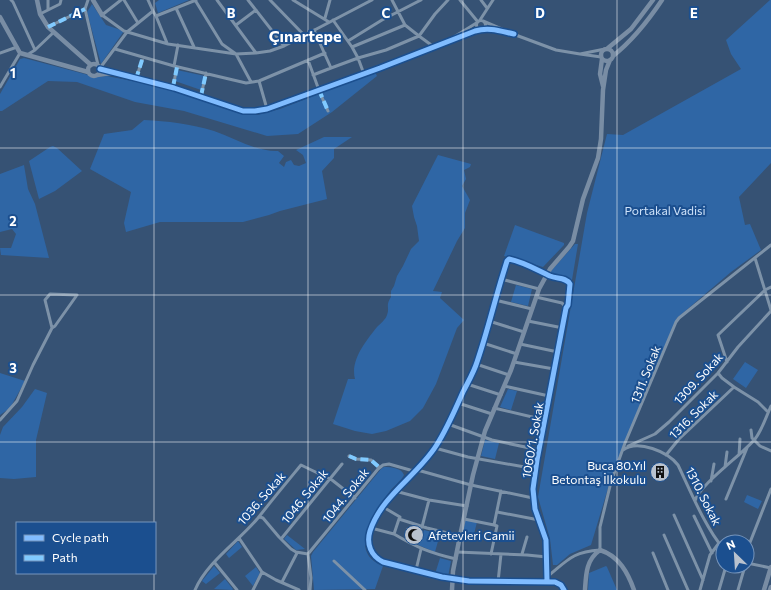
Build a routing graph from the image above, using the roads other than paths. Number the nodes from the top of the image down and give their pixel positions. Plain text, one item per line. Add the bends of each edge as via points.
1 (11, 0) edge
2 (37, 0) edge
3 (48, 0) edge
4 (61, 0) edge
5 (88, 0) edge
6 (93, 0) edge
7 (121, 0) edge
8 (124, 0) edge
9 (195, 0) edge
10 (217, 0) edge
11 (248, 0) edge
12 (270, 0) edge
13 (292, 0) edge
14 (330, 0) edge
15 (372, 0) edge
16 (392, 0) edge
17 (421, 0) edge
18 (448, 0) edge
19 (460, 0) edge
20 (481, 0) edge
21 (493, 0) edge
22 (653, 0) edge
23 (662, 0) edge
24 (150, 1) edge
25 (176, 8) junction
26 (487, 8) junction
27 (85, 9) junction
28 (48, 10) junction
29 (256, 10) junction
30 (153, 11) junction
31 (399, 11) junction
32 (40, 14) junction
33 (102, 15) junction
34 (156, 16) junction
35 (0, 17) edge
36 (325, 18) junction
37 (333, 20) junction
38 (480, 21) junction
39 (329, 22) junction
40 (138, 23) junction
41 (405, 24) junction
42 (236, 25) junction
43 (48, 27) junction
44 (482, 29) junction
45 (314, 30) junction
46 (54, 32) junction
47 (127, 32) junction
48 (514, 34) junction
49 (304, 35) junction
50 (419, 36) junction
51 (348, 41) junction
52 (168, 44) junction
53 (178, 44) junction
54 (443, 44) junction
55 (284, 46) junction
56 (17, 47) junction
57 (194, 47) junction
58 (352, 47) junction
59 (434, 47) junction
60 (606, 48) junction
61 (115, 49) junction
62 (35, 50) junction
63 (325, 52) junction
64 (0, 53) edge
65 (20, 53) junction
66 (256, 53) junction
67 (236, 54) junction
68 (580, 54) junction
69 (27, 55) junction
70 (613, 56) junction
71 (143, 57) junction
72 (358, 58) junction
73 (601, 58) junction
74 (308, 60) junction
75 (610, 60) junction
76 (91, 64) junction
77 (175, 66) junction
78 (99, 67) junction
79 (331, 68) junction
80 (88, 72) junction
81 (111, 73) junction
82 (206, 73) junction
83 (364, 74) junction
84 (96, 75) junction
85 (313, 75) junction
86 (136, 79) junction
87 (259, 81) junction
88 (251, 82) junction
89 (0, 87) edge
90 (173, 88) junction
91 (318, 90) junction
92 (603, 90) junction
93 (201, 96) junction
94 (266, 110) junction
95 (328, 111) dead end
96 (771, 246) edge
97 (754, 258) junction
98 (547, 274) junction
99 (501, 279) junction
100 (771, 287) edge
101 (539, 289) junction
102 (765, 290) junction
103 (536, 297) junction
104 (494, 300) junction
105 (566, 308) junction
106 (532, 309) junction
107 (771, 310) edge
108 (528, 320) junction
109 (489, 321) junction
110 (52, 328) junction
111 (563, 328) junction
112 (524, 332) junction
113 (483, 343) junction
114 (520, 344) junction
115 (558, 352) junction
116 (517, 354) junction
117 (514, 362) junction
118 (727, 362) junction
119 (476, 364) junction
120 (554, 369) junction
121 (718, 373) junction
122 (509, 375) junction
123 (467, 384) junction
124 (504, 386) junction
125 (734, 387) junction
126 (501, 394) junction
127 (550, 396) junction
128 (458, 403) junction
129 (771, 406) edge
130 (494, 408) junction
131 (768, 412) junction
132 (492, 414) junction
133 (0, 420) edge
134 (545, 420) junction
135 (448, 424) junction
136 (751, 430) dead end
137 (483, 437) junction
138 (740, 439) dead end
139 (754, 441) junction
140 (628, 446) junction
141 (747, 446) junction
142 (435, 448) junction
143 (539, 450) junction
144 (623, 450) junction
145 (771, 451) edge
146 (727, 452) dead end
147 (739, 454) junction
148 (666, 455) junction
149 (349, 456) dead end
150 (478, 458) junction
151 (342, 464) dead end
152 (714, 464) dead end
153 (379, 467) junction
154 (725, 467) junction
155 (536, 469) junction
156 (416, 470) junction
157 (330, 479) junction
158 (711, 481) junction
159 (471, 485) junction
160 (771, 489) edge
161 (394, 491) junction
162 (501, 491) junction
163 (355, 498) junction
164 (533, 498) junction
165 (726, 499) dead end
166 (429, 500) junction
167 (695, 501) junction
168 (467, 506) junction
169 (383, 507) junction
170 (497, 512) junction
171 (674, 515) dead end
172 (694, 516) dead end
173 (258, 518) junction
174 (464, 519) junction
175 (399, 520) junction
176 (539, 520) junction
177 (494, 526) junction
178 (422, 527) junction
179 (371, 528) junction
180 (394, 534) junction
181 (753, 534) edge
182 (664, 535) dead end
183 (715, 535) edge
184 (460, 536) junction
185 (527, 537) dead end
186 (238, 538) junction
187 (281, 539) junction
188 (715, 548) edge
189 (421, 549) junction
190 (600, 550) junction
191 (457, 552) junction
192 (297, 553) junction
193 (653, 553) dead end
194 (712, 553) junction
195 (308, 554) junction
196 (491, 554) junction
197 (502, 554) junction
198 (522, 554) junction
199 (547, 557) junction
200 (456, 559) junction
201 (334, 561) dead end
202 (214, 563) junction
203 (755, 565) edge
204 (771, 568) edge
205 (416, 570) junction
206 (262, 572) junction
207 (724, 574) edge
208 (743, 574) edge
209 (547, 577) junction
210 (453, 579) junction
211 (703, 580) junction
212 (282, 582) junction
213 (498, 582) junction
214 (547, 582) junction
215 (771, 587) edge
216 (194, 590) edge
217 (237, 590) edge
218 (253, 590) edge
219 (299, 590) edge
220 (310, 590) edge
221 (365, 590) edge
222 (452, 590) edge
223 (564, 590) edge
224 (585, 590) edge
225 (634, 590) edge
226 (668, 590) edge
227 (688, 590) edge
228 (700, 590) edge
229 (719, 590) edge
230 (738, 590) edge
231 (764, 590) edge
232 (770, 590) edge

1 - 62 street
2 - 32 main road
3 - 28 street
4 - 28 street via 60,4
5 - 27 street
6 - 33 main road
7 - 33 street
8 - 40 street
9 - 25 street
9 - 67 street via 222,44
10 - 42 street
11 - 29 street
12 - 49 street
13 - 36 street
14 - 36 street
15 - 37 street
16 - 31 street
17 - 31 street
18 - 50 street
19 - 38 street
20 - 26 street
21 - 26 street
22 - 60 main road via 631,29
23 - 70 main road via 647,22
24 - 30 street
25 - 34 street
25 - 57 street
26 - 38 street
27 - 43 street
27 - 78 street
28 - 32 street
29 - 42 street
29 - 55 street
30 - 34 street
30 - 40 street
31 - 41 street
31 - 51 street
32 - 43 main road
33 - 47 street
34 - 52 street
35 - 56 main road
36 - 39 street
37 - 39 street
37 - 51 street
38 - 44 street via 485,25
38 - 44 street via 477,27
38 - 48 street
38 - 54 street
39 - 45 street
40 - 47 street
41 - 50 street
41 - 58 street
42 - 66 street
43 - 46 main road
44 - 48 street via 495,29
44 - 54 street
45 - 49 street
45 - 63 street
46 - 62 street
46 - 76 main road
47 - 52 street
47 - 61 street
48 - 68 street via 556,50
49 - 55 street
50 - 59 street
50 - 72 street
51 - 58 street
52 - 53 street
53 - 57 street
53 - 77 street
54 - 59 street
55 - 66 street
56 - 64 street
56 - 65 main road
57 - 67 street
58 - 72 street
59 - 83 street
60 - 68 street
60 - 70 main road via 611,50
60 - 73 main road via 601,53
61 - 71 street
61 - 78 street
62 - 69 street
63 - 74 street
63 - 79 street
65 - 69 main road
65 - 89 street
66 - 67 street
67 - 88 street
68 - 73 street
69 - 80 main road
70 - 75 main road
71 - 77 street
71 - 86 street
72 - 79 street
72 - 83 street
73 - 75 main road
73 - 92 main road
74 - 85 street
74 - 87 street
75 - 92 main road
76 - 78 main road
76 - 80 main road
77 - 82 street
77 - 90 street
78 - 81 main road
78 - 84 main road
79 - 85 street
80 - 84 main road
81 - 84 main road
81 - 86 street
82 - 88 street
82 - 93 street
83 - 91 street
85 - 91 street
86 - 90 street
87 - 88 street
87 - 94 street
90 - 93 street
91 - 94 street
91 - 95 street
92 - 98 main road via 598,158 583,199 571,244
93 - 94 street via 243,111
96 - 97 street, 1311. Sokak
97 - 102 street
97 - 144 street, 1311. Sokak via 676,322
98 - 99 street via 508,260
98 - 101 main road
98 - 105 street, 1060/1. Sokak via 568,281 570,287
99 - 101 street
99 - 104 street
100 - 102 street
101 - 103 main road
102 - 107 street
102 - 118 street via 718,335
103 - 105 street via 563,304
103 - 106 main road
104 - 106 street
104 - 109 street
105 - 111 street, 1060/1. Sokak
106 - 108 main road
107 - 118 street, 1309. Sokak
108 - 111 street
108 - 112 main road
109 - 112 street
109 - 113 street
110 - 110 street via 45,300 50,294 77,295
110 - 133 street via 17,401
111 - 115 street, 1060/1. Sokak
112 - 114 main road
113 - 116 street
113 - 119 street
114 - 115 street
114 - 116 main road
115 - 120 street, 1060/1. Sokak
116 - 117 main road
117 - 120 street
117 - 122 main road
118 - 121 street, 1309. Sokak
119 - 122 street
119 - 123 street
120 - 127 street, 1060/1. Sokak
121 - 125 street, 1316. Sokak
121 - 140 street, 1309. Sokak via 655,434
122 - 124 main road
123 - 126 street
123 - 128 street
124 - 126 main road
124 - 127 street
125 - 131 street, 1316. Sokak via 758,402
125 - 148 street, 1316. Sokak via 679,439
126 - 130 main road
127 - 134 street, 1060/1. Sokak
128 - 132 street
128 - 135 street
129 - 131 street
130 - 132 main road
130 - 134 street
131 - 139 street
132 - 137 main road
134 - 143 street, 1060/1. Sokak
135 - 137 street
135 - 142 street
136 - 139 street
137 - 143 street
137 - 150 main road
138 - 147 street
139 - 141 street
139 - 145 street
140 - 144 street
140 - 148 street, 1310. Sokak via 644,446
141 - 147 street
141 - 165 street
142 - 150 street
142 - 156 street
143 - 155 street, 1060/1. Sokak
144 - 190 street, 1311. Sokak via 600,527
146 - 154 street
147 - 154 street
148 - 167 street, 1310. Sokak via 678,465
149 - 153 street via 371,460
150 - 155 street
150 - 159 main road
151 - 157 street, 1046. Sokak
152 - 158 street
153 - 156 street, 1044. Sokak via 389,464
153 - 163 street, 1044. Sokak
154 - 158 street
155 - 164 street, 1060/1. Sokak
156 - 159 street, 1044. Sokak
156 - 161 street
157 - 163 street, 1036. Sokak
157 - 173 street, 1036. Sokak via 301,465
157 - 187 street, 1046. Sokak
158 - 167 street
159 - 162 street, 1044. Sokak
159 - 168 main road
160 - 181 street
161 - 166 street
161 - 169 street
162 - 164 street, 1044. Sokak
162 - 170 street
163 - 195 street, 1044. Sokak
164 - 176 street, 1060/1. Sokak
166 - 168 street
166 - 178 street
167 - 183 street, 1310. Sokak
168 - 174 main road
169 - 175 street via 400,517
169 - 179 street
170 - 176 street
170 - 177 street
171 - 211 street
172 - 194 street
173 - 186 street, 1036. Sokak
173 - 187 street via 263,518
174 - 177 street
174 - 184 main road
175 - 178 street
175 - 180 street
176 - 199 street, 1060/1. Sokak via 546,540
177 - 196 street via 497,526
178 - 184 street
179 - 180 street
179 - 205 street via 368,543 377,558 383,562
180 - 189 street
182 - 227 street
184 - 191 main road
185 - 198 street
186 - 202 street, 1036. Sokak
186 - 206 street
187 - 192 street
188 - 194 street
189 - 200 street
189 - 205 street
190 - 209 street via 576,554
190 - 224 main road via 588,562
190 - 225 main road via 619,562 628,574
191 - 196 street
191 - 200 main road
192 - 195 street
192 - 212 street
193 - 226 street
194 - 211 street
195 - 220 street
196 - 197 street
197 - 198 street
197 - 213 street
198 - 199 street
199 - 209 street, 1060/1. Sokak
200 - 210 main road
201 - 221 street
202 - 216 street, 1036. Sokak
202 - 217 street
203 - 204 street
204 - 231 main road
205 - 210 street
206 - 212 street
206 - 218 street
207 - 229 street
208 - 230 street
209 - 214 street, 1060/1. Sokak
210 - 213 street
210 - 222 main road
211 - 228 street
212 - 219 street
213 - 214 street
214 - 223 street via 558,583
215 - 232 main road

